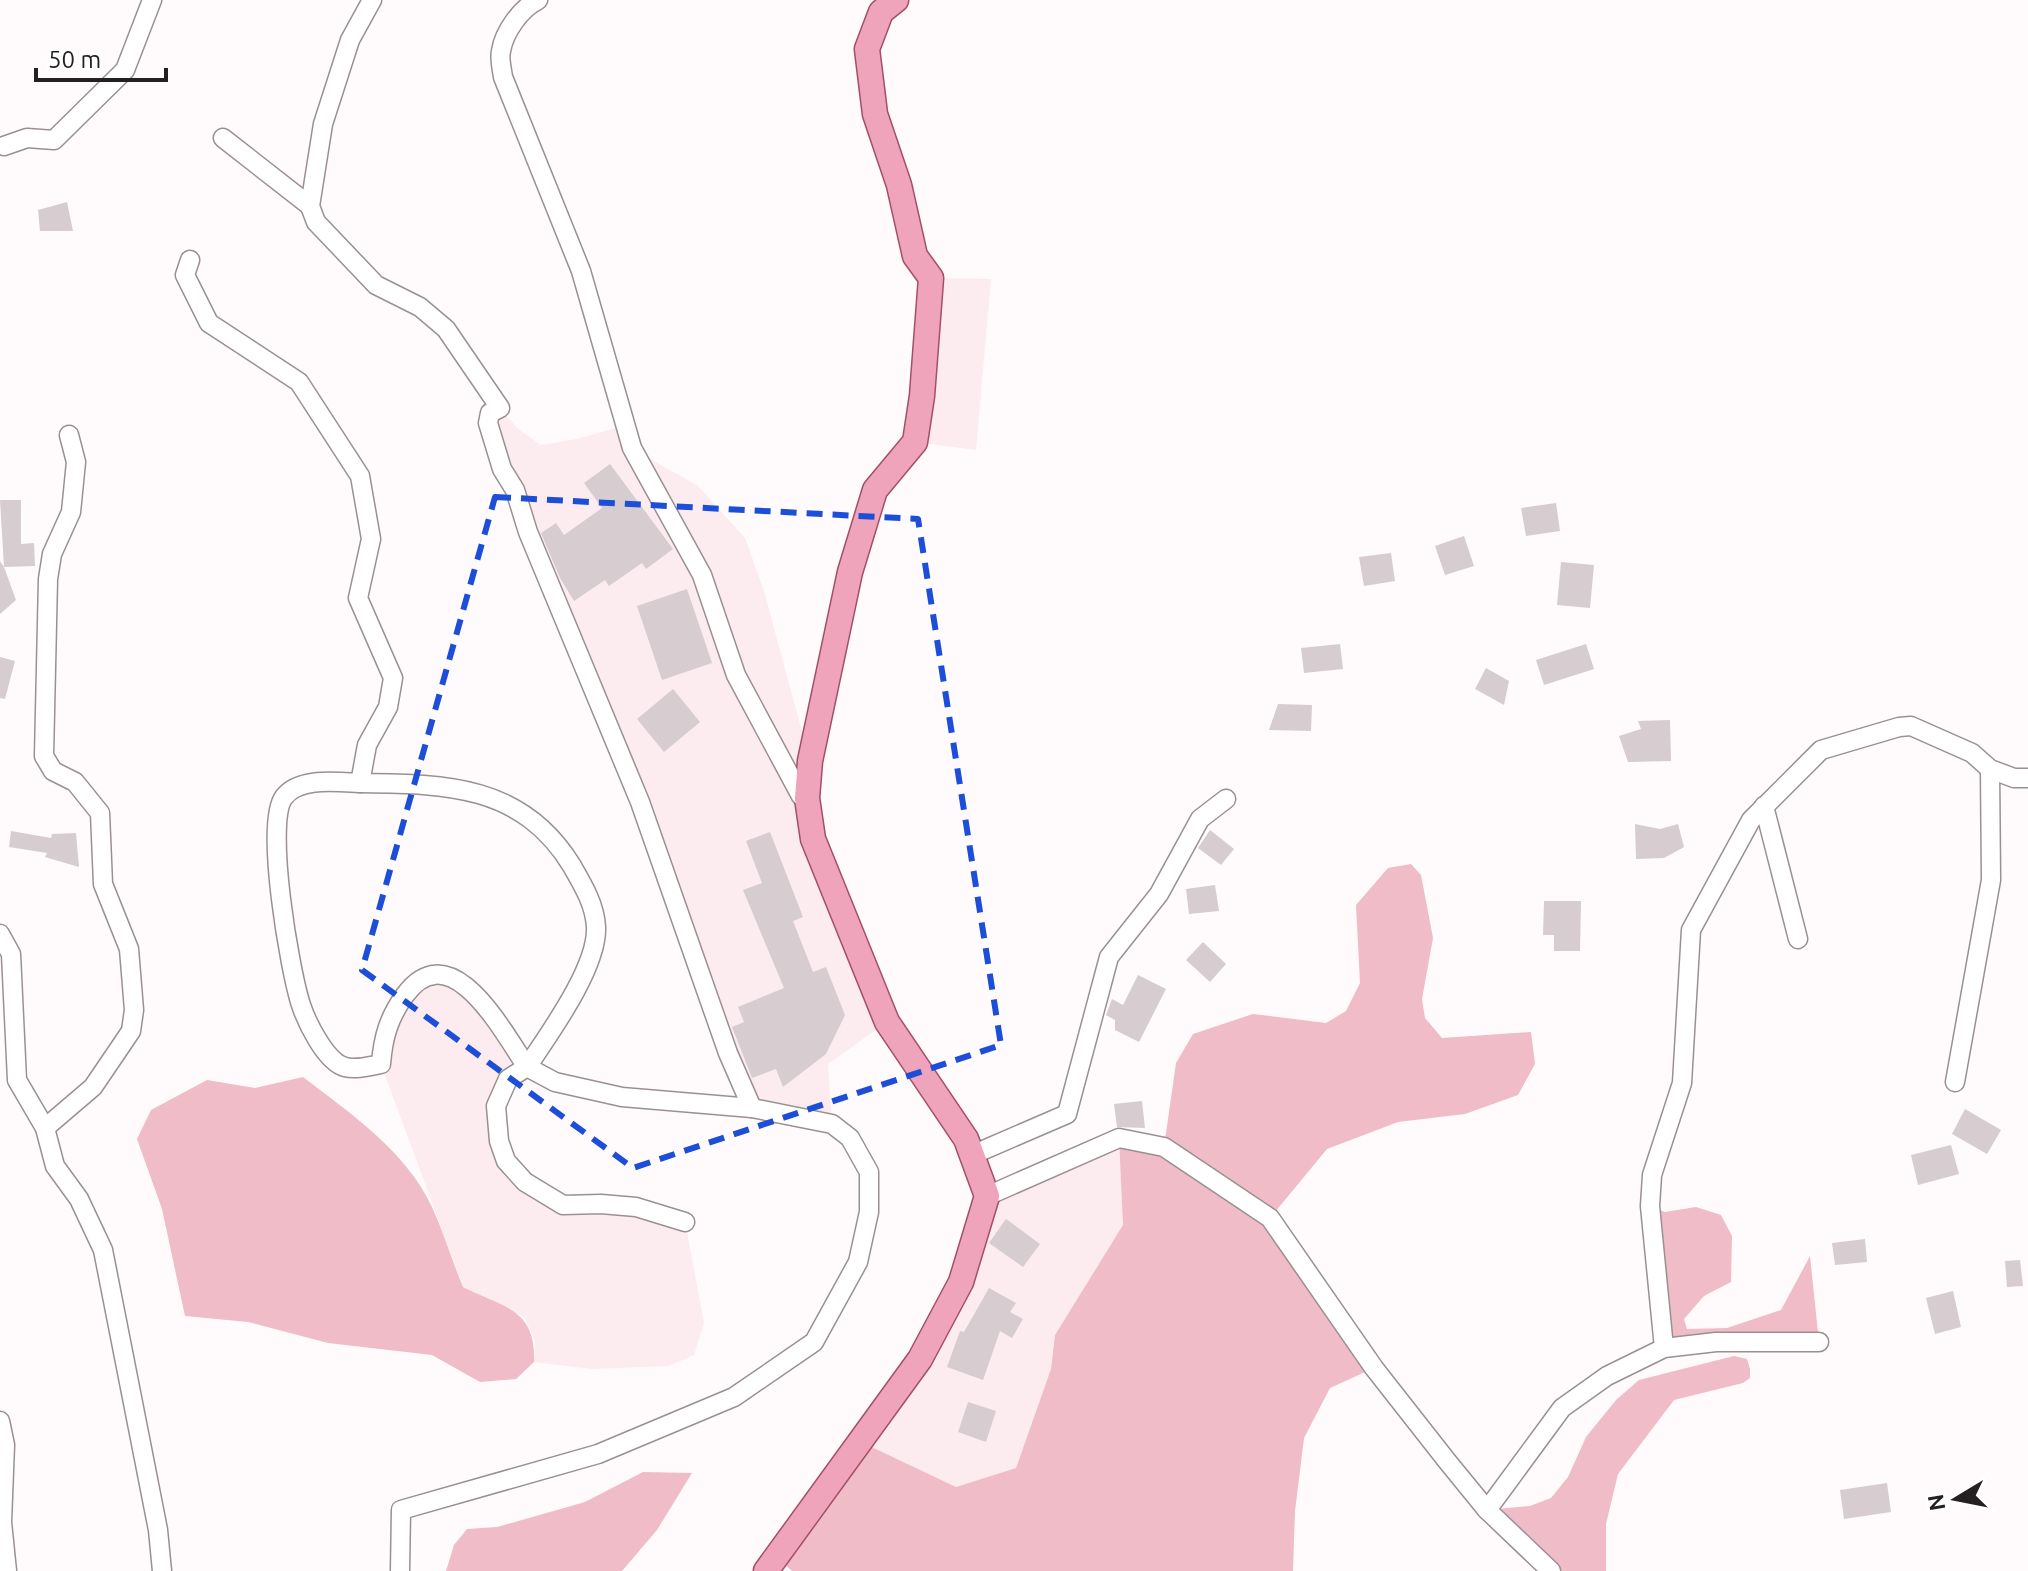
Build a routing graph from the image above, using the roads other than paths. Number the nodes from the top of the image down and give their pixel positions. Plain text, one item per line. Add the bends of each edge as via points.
1 (152, 0) edge
2 (372, 0) edge
3 (538, 0) edge
4 (896, 0) edge
5 (223, 138) dead end
6 (4, 146) dead end
7 (310, 206) junction
8 (190, 260) dead end
9 (69, 435) dead end
10 (1990, 769) junction
11 (2028, 778) edge
12 (360, 783) junction
13 (807, 798) junction
14 (1226, 799) dead end
15 (1764, 806) junction
16 (0, 934) edge
17 (1798, 939) dead end
18 (527, 1067) junction
19 (1955, 1082) dead end
20 (752, 1108) junction
21 (45, 1128) junction
22 (972, 1155) junction
23 (987, 1196) junction
24 (685, 1222) dead end
25 (1819, 1342) dead end
26 (1664, 1348) junction
27 (0, 1421) edge
28 (1487, 1510) junction
29 (7, 1571) edge
30 (162, 1571) edge
31 (400, 1571) edge
32 (766, 1571) edge
33 (1551, 1571) edge

1 - 6 street via 125,70 54,140 27,138
2 - 7 street via 350,40 323,124
3 - 13 street via 512,24 501,51 503,77 581,271 632,448 702,575 736,675 801,796
4 - 13 main road via 881,12 867,49 875,114 915,256 931,278 922,396 915,442 875,490 850,572
5 - 7 street
7 - 20 street via 316,222 376,285 420,307 446,329 500,408 490,413 488,423 502,469 640,802
8 - 12 street via 185,275 209,323 299,382 360,476 371,539 358,598 393,678 388,707 367,745
9 - 21 street via 76,462 71,512 52,554 48,579 44,756 53,771 75,782 100,813 103,884 129,949 134,1010 131,1031 93,1087
10 - 11 street
10 - 15 street via 1972,753 1911,726 1899,727 1821,750
10 - 19 street via 1991,880
12 - 18 street via 448,786 484,793 530,818 567,858 588,892 596,929 590,956 579,985
12 - 18 street via 299,787 285,795 278,808 281,897 291,970 307,1023 331,1059 345,1067 381,1064 389,1021 401,1001 425,976 441,974 483,1002
13 - 22 main road via 813,839 887,1022
14 - 22 street via 1200,819 1159,894 1109,957 1067,1114
15 - 17 street
15 - 26 street via 1751,820 1691,930 1682,1083 1652,1175 1650,1206
16 - 21 street via 11,954 15,984 17,1080
18 - 20 street via 555,1082 622,1097
18 - 24 street via 508,1079 496,1106 506,1161 525,1182 563,1205 636,1207
20 - 31 street via 832,1124 850,1138 869,1172 869,1212 858,1262 814,1342 734,1397 598,1454 401,1510
21 - 30 street via 55,1166 79,1199 103,1250
22 - 23 main road
23 - 28 street via 1119,1138 1164,1147 1270,1218 1374,1368
23 - 32 main road via 961,1282 920,1359
25 - 26 street
26 - 28 street via 1607,1376 1562,1408
27 - 29 street
28 - 33 street

